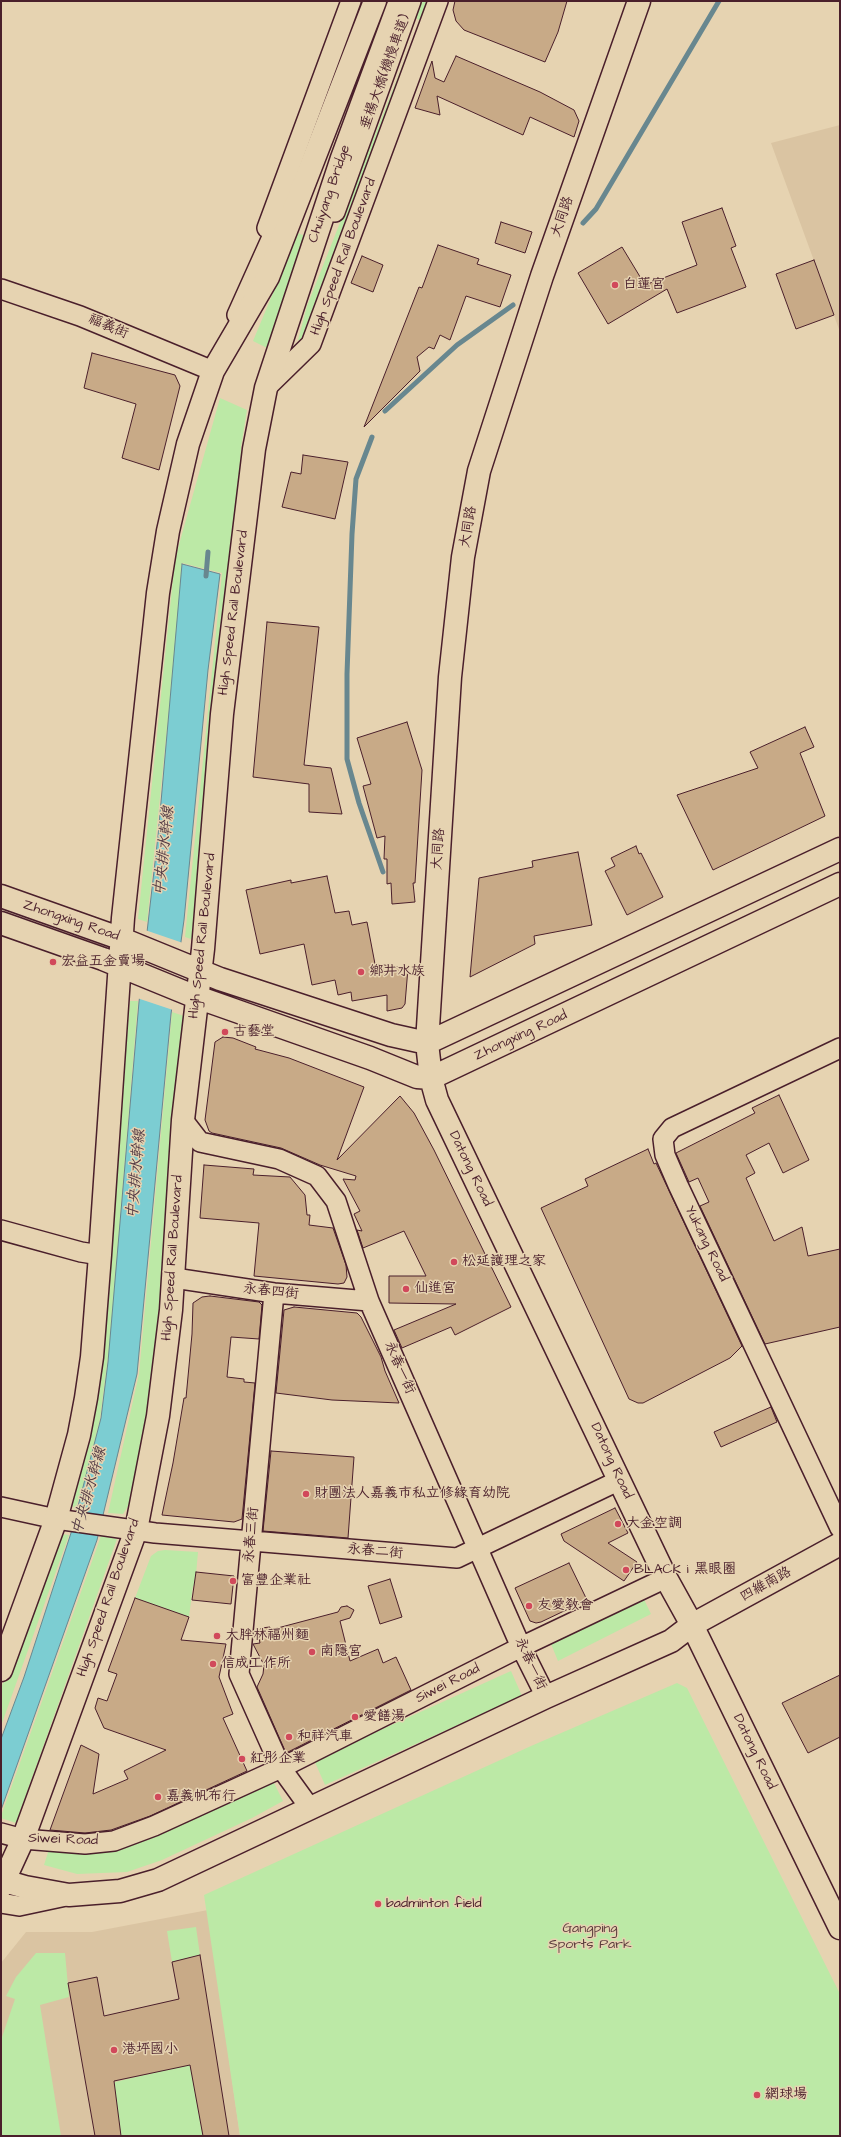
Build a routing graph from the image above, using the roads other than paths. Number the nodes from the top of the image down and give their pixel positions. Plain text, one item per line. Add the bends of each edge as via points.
1 (351, 1) edge
2 (364, 1) edge
3 (375, 1) edge
4 (400, 1) edge
5 (412, 1) edge
6 (438, 1) edge
7 (639, 1) edge
8 (261, 277) junction
9 (1, 289) edge
10 (300, 300) junction
11 (213, 371) junction
12 (266, 388) junction
13 (840, 849) edge
14 (840, 884) edge
15 (1, 896) edge
16 (1, 923) edge
17 (131, 943) junction
18 (130, 969) junction
19 (197, 970) junction
20 (195, 996) junction
21 (427, 1044) junction
22 (840, 1048) edge
23 (431, 1078) junction
24 (183, 1120) junction
25 (1, 1230) edge
26 (100, 1255) junction
27 (174, 1278) junction
28 (274, 1293) junction
29 (369, 1301) junction
30 (620, 1480) junction
31 (1, 1507) edge
32 (63, 1520) junction
33 (840, 1528) edge
34 (136, 1530) junction
35 (252, 1542) junction
36 (840, 1544) edge
37 (478, 1548) junction
38 (666, 1578) junction
39 (692, 1625) junction
40 (522, 1647) junction
41 (1, 1670) edge
42 (546, 1697) junction
43 (281, 1768) junction
44 (310, 1808) junction
45 (10, 1836) edge
46 (2, 1882) edge
47 (69, 1895) junction
48 (1, 1903) edge
49 (840, 1928) edge

1 - 11 street
2 - 8 street
3 - 8 street, Chuiyang Bridge
4 - 10 street, Chuiyang Bridge via 342,158
5 - 10 street, 垂楊大橋(機慢車道)
6 - 12 street, High Speed Rail Boulevard via 311,344
7 - 21 street, 大同路 via 542,276 479,470 463,557 450,677
8 - 11 street, Chuiyang Bridge
9 - 11 street, 福義街 via 80,316
10 - 12 street, Chuiyang Bridge
11 - 17 street via 188,444 168,530 158,593
12 - 19 street, High Speed Rail Boulevard via 254,450 222,714
13 - 21 street
14 - 23 street, Zhongxing Road
15 - 17 street, Zhongxing Road
16 - 18 street, Zhongxing Road
17 - 18 street
17 - 19 street, Zhongxing Road
18 - 20 street, Zhongxing Road
18 - 26 street
19 - 20 street, High Speed Rail Boulevard
19 - 21 street via 391,1035
20 - 23 street via 370,1058 416,1078
20 - 24 street, High Speed Rail Boulevard
21 - 23 street, 大同路
22 - 33 street, Yukang Road via 672,1128 663,1139 665,1155 678,1185
23 - 30 street, Datong Road via 436,1100
24 - 27 street, High Speed Rail Boulevard
24 - 29 street, 永春一街 via 200,1142 279,1159 317,1176 336,1201
25 - 26 street
26 - 32 street via 92,1357
27 - 28 street, 永春四街
27 - 34 street, High Speed Rail Boulevard via 158,1416
28 - 29 street, 永春四街
28 - 35 street, 永春三街
29 - 37 street, 永春一街
30 - 37 street, 永春二街
30 - 38 street, Datong Road
31 - 32 street, 永春二街
32 - 34 street, 永春二街
32 - 41 street
34 - 35 street, 永春二街
34 - 45 street, High Speed Rail Boulevard
35 - 37 street, 永春二街 via 457,1558
35 - 43 street, 永春三街 via 239,1674
36 - 39 street, 四維南路
37 - 40 street, 永春一街
38 - 39 street, Datong Road
38 - 40 street, Siwei Road
39 - 42 street via 671,1642
39 - 49 street, Datong Road
40 - 42 street, 永春一街
40 - 43 street, Siwei Road
42 - 44 street
43 - 44 street, 永春三街
43 - 45 street, Siwei Road via 154,1826 114,1841 85,1844
44 - 47 street via 158,1880 120,1891
45 - 46 street, High Speed Rail Boulevard
46 - 47 street
47 - 48 street via 19,1906

